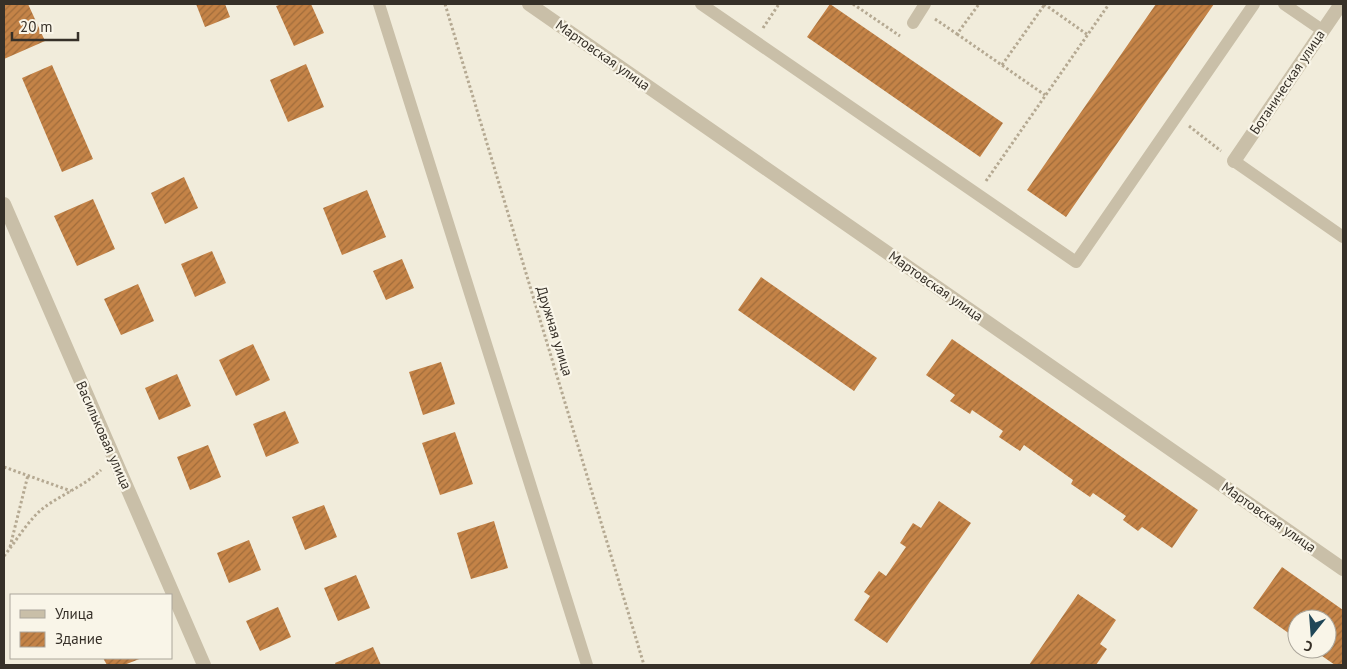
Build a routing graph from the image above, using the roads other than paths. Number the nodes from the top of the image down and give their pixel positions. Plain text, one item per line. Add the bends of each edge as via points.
1 (379, 4) edge
2 (529, 4) edge
3 (701, 4) edge
4 (1254, 4) edge
5 (1284, 4) edge
6 (1341, 4) edge
7 (923, 6) edge
8 (913, 23) road end
9 (1322, 30) junction
10 (1234, 161) joint
11 (4, 204) edge
12 (1343, 237) edge
13 (1343, 568) edge
14 (204, 665) edge
15 (587, 665) edge

1 - 15 lane
2 - 13 street, Мартовская улица
3 - 4 lane via 1076,262
5 - 9 lane
6 - 9 street, Ботаническая улица
7 - 8 lane
9 - 10 street, Ботаническая улица
10 - 12 lane
11 - 14 street, Васильковая улица

